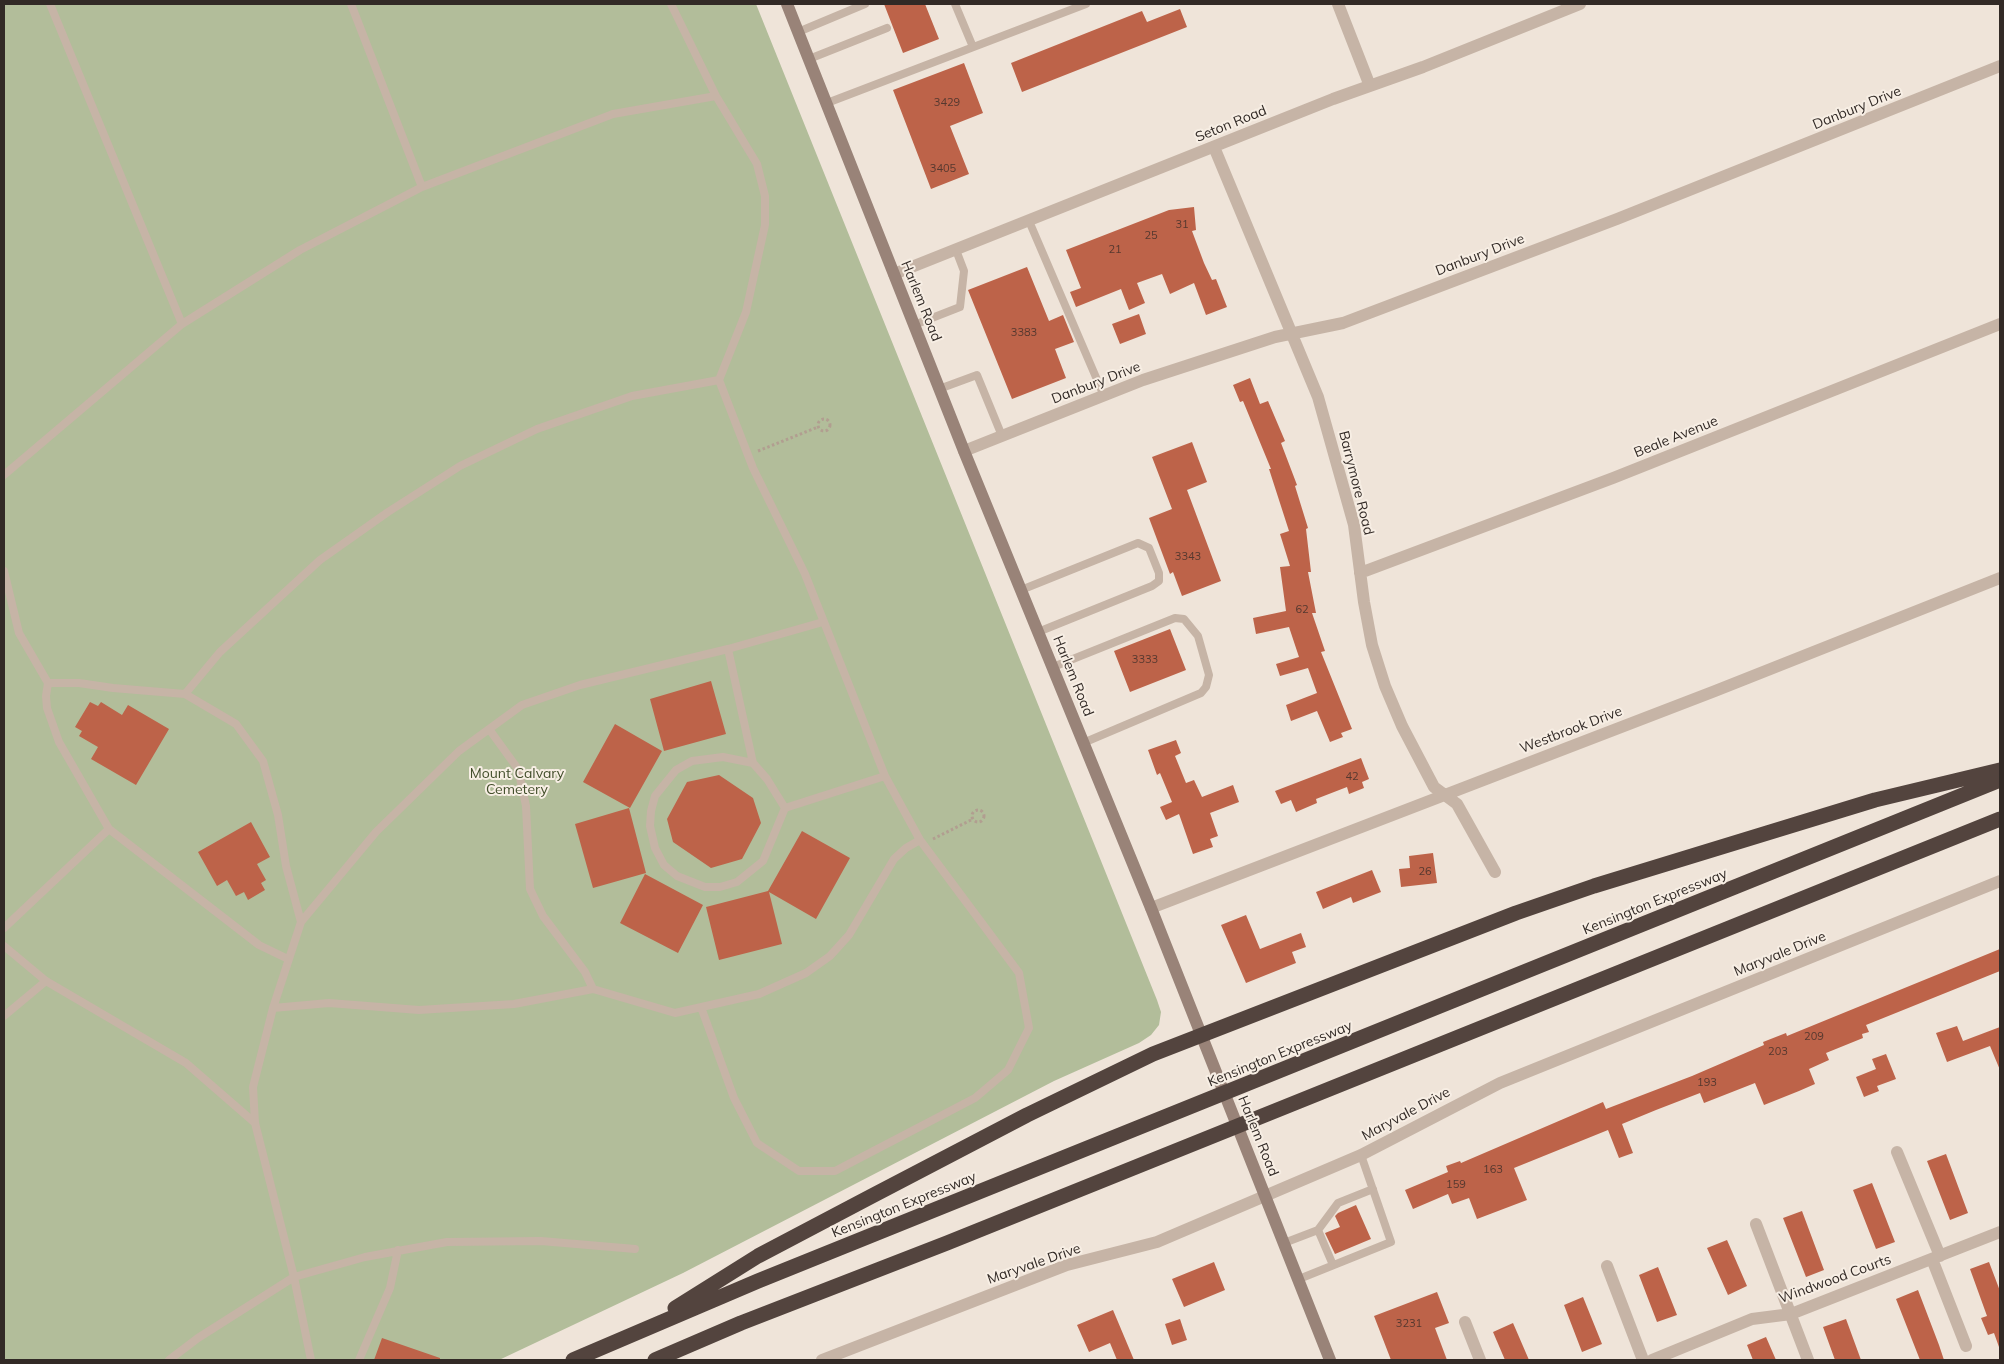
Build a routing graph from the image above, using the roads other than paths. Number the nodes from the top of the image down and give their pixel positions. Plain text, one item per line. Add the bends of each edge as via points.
1 (50, 4) edge
2 (351, 4) edge
3 (671, 4) edge
4 (787, 4) edge
5 (866, 4) edge
6 (955, 4) edge
7 (1086, 4) edge
8 (1338, 4) edge
9 (1580, 4) edge
10 (1549, 10) edge
11 (887, 28) dead end
12 (798, 32) junction
13 (973, 47) junction
14 (809, 59) junction
15 (2000, 66) edge
16 (1370, 86) junction
17 (716, 96) junction
18 (827, 104) junction
19 (1214, 147) junction
20 (422, 187) junction
21 (1029, 221) junction
22 (956, 250) junction
23 (894, 274) junction
24 (182, 324) junction
25 (2000, 324) edge
26 (914, 326) junction
27 (1291, 334) junction
28 (719, 380) junction
29 (939, 389) junction
30 (1104, 396) junction
31 (1002, 436) junction
32 (964, 451) junction
33 (4, 475) edge
34 (4, 571) edge
35 (1360, 573) junction
36 (2000, 578) edge
37 (1021, 590) junction
38 (823, 622) junction
39 (1038, 632) junction
40 (728, 649) junction
41 (1053, 667) junction
42 (48, 683) junction
43 (185, 694) junction
44 (488, 729) junction
45 (1084, 742) junction
46 (753, 763) junction
47 (2000, 770) edge
48 (885, 776) junction
49 (2000, 780) edge
50 (1444, 795) junction
51 (785, 808) junction
52 (2000, 819) edge
53 (110, 829) junction
54 (921, 842) junction
55 (1495, 872) dead end
56 (2000, 881) edge
57 (1151, 908) junction
58 (301, 922) junction
59 (4, 928) edge
60 (4, 946) edge
61 (288, 959) junction
62 (46, 980) junction
63 (593, 989) junction
64 (701, 1007) junction
65 (273, 1008) junction
66 (4, 1016) edge
67 (1202, 1034) junction
68 (255, 1123) junction
69 (1897, 1152) dead end
70 (1361, 1155) junction
71 (1373, 1189) junction
72 (1266, 1196) junction
73 (1756, 1224) dead end
74 (1318, 1230) junction
75 (2000, 1232) edge
76 (1284, 1243) junction
77 (635, 1249) dead end
78 (398, 1250) junction
79 (1936, 1257) junction
80 (1333, 1266) junction
81 (1607, 1266) dead end
82 (294, 1277) junction
83 (1299, 1279) junction
84 (1791, 1314) junction
85 (1465, 1322) dead end
86 (635, 1333) junction
87 (1966, 1346) dead end
88 (169, 1360) edge
89 (311, 1360) edge
90 (359, 1360) edge
91 (572, 1360) edge
92 (655, 1360) edge
93 (822, 1360) edge
94 (1330, 1360) edge
95 (1480, 1360) edge
96 (1643, 1360) edge
97 (1652, 1360) edge
98 (1808, 1360) edge

1 - 24 lane
2 - 20 lane
3 - 17 lane
4 - 12 main road, Harlem Road
5 - 12 lane
6 - 13 lane
7 - 13 lane
8 - 16 street
9 - 10 street, Seton Road
10 - 16 street, Seton Road
11 - 14 lane
12 - 14 main road, Harlem Road
13 - 18 lane
14 - 18 main road, Harlem Road
15 - 27 street, Danbury Drive via 1617,219 1343,323
16 - 19 street, Seton Road
17 - 20 lane via 613,114
17 - 28 lane via 757,164 765,206 765,225 746,312
18 - 23 main road, Harlem Road
19 - 21 street, Seton Road
19 - 27 street, Barrymore Road
20 - 24 lane via 300,250
21 - 22 street, Seton Road
21 - 30 lane
22 - 23 street, Seton Road
22 - 26 lane via 964,271 960,307
23 - 26 main road, Harlem Road
24 - 33 lane
25 - 35 street, Beale Avenue via 1614,478
26 - 29 main road, Harlem Road
27 - 30 street, Danbury Drive via 1143,380
27 - 35 street, Barrymore Road via 1318,397 1354,525
28 - 38 lane via 748,455 805,574
28 - 43 lane via 632,396 537,429 460,466 320,560 220,652
29 - 31 lane via 977,375
29 - 32 main road, Harlem Road
30 - 31 street, Danbury Drive
31 - 32 street, Danbury Drive
32 - 37 main road, Harlem Road
34 - 42 lane via 19,633
35 - 50 street, Barrymore Road via 1372,644 1385,686 1434,787
36 - 50 street, Westbrook Drive
37 - 39 main road, Harlem Road
37 - 39 lane via 1138,543 1149,548 1159,573 1158,581 1152,586
38 - 40 lane
38 - 48 lane
39 - 41 main road, Harlem Road
40 - 44 lane via 580,684 522,705
40 - 46 lane
41 - 45 main road, Harlem Road
41 - 45 lane via 1175,618 1184,619 1198,636 1209,675 1201,693
42 - 43 lane
42 - 53 lane via 47,708 59,742
43 - 58 lane via 236,724 263,761
44 - 58 lane via 376,832
44 - 63 lane via 518,769 526,806 530,889 543,916 585,972
45 - 57 main road, Harlem Road
46 - 51 lane
46 - 51 lane via 723,757 692,762 676,770 656,796 650,826 655,848 664,864 677,876 705,887 737,882 763,861
47 - 67 highway via 1875,800 1594,886
48 - 51 lane
48 - 54 lane
49 - 86 highway, Kensington Expressway
50 - 55 street, Barrymore Road via 1457,804
50 - 57 street, Westbrook Drive
52 - 92 highway
53 - 59 lane
53 - 61 lane via 259,945
54 - 64 lane via 906,848 894,859 849,935 830,956 806,973 759,994
54 - 64 lane via 1018,973 1029,1028 1008,1070 976,1098 835,1171 799,1172 757,1143 734,1098
56 - 70 street, Maryvale Drive via 1500,1083
57 - 67 main road, Harlem Road
58 - 61 lane
60 - 62 lane
61 - 65 lane
62 - 66 lane
62 - 68 lane via 186,1063
63 - 64 lane via 675,1013
63 - 65 lane via 514,1004 419,1010 328,1003
65 - 68 lane via 253,1087
67 - 72 main road, Harlem Road
67 - 86 highway via 1027,1115 758,1256
68 - 82 lane
69 - 79 street
70 - 71 lane
70 - 72 street, Maryvale Drive
71 - 74 lane via 1338,1203
71 - 80 lane via 1391,1242
72 - 76 main road, Harlem Road
72 - 93 street, Maryvale Drive via 1157,1242 1067,1265
73 - 84 street
74 - 76 lane
74 - 80 lane
75 - 79 street, Windwood Courts
76 - 83 main road, Harlem Road
77 - 78 lane via 540,1241 447,1242
78 - 82 lane
78 - 90 lane via 390,1288
79 - 84 street, Windwood Courts
79 - 87 street
80 - 83 lane
81 - 96 street
82 - 88 lane
82 - 89 lane
83 - 94 main road, Harlem Road
84 - 97 street, Windwood Courts via 1752,1319
84 - 98 street
85 - 95 street
86 - 91 highway, Kensington Expressway

